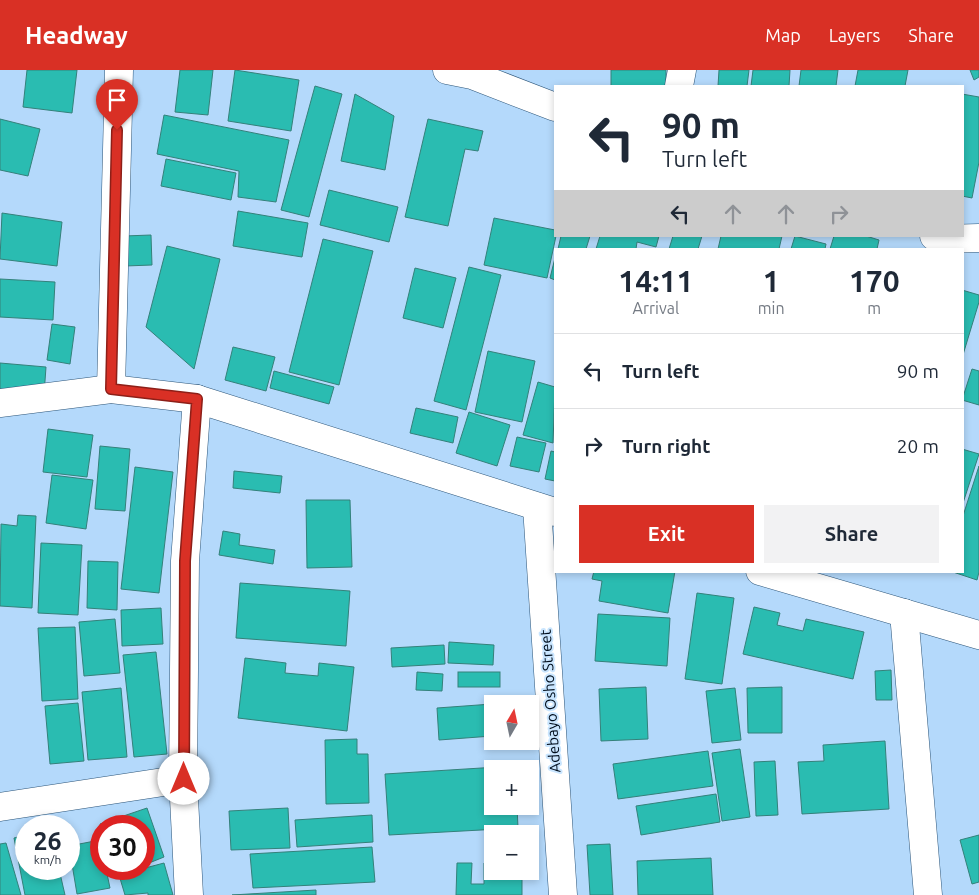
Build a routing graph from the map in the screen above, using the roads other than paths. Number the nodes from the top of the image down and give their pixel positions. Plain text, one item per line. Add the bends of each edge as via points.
1 (119, 70) edge
2 (682, 70) edge
3 (464, 72) edge
4 (679, 85) edge
5 (554, 107) edge
6 (937, 237) edge
7 (979, 238) edge
8 (111, 389) junction
9 (197, 399) junction
10 (0, 403) edge
11 (546, 510) edge
12 (767, 573) edge
13 (904, 613) junction
14 (979, 635) edge
15 (184, 779) junction
16 (0, 807) edge
17 (189, 895) edge
18 (563, 895) edge
19 (928, 895) edge

1 - 8 street
2 - 4 street
3 - 5 street
6 - 7 street
8 - 9 street
8 - 10 street
9 - 11 street
9 - 15 street via 185,561
11 - 18 street, Adebayo Osho Street
12 - 13 street
13 - 14 street
13 - 19 street
15 - 16 street
15 - 17 street

